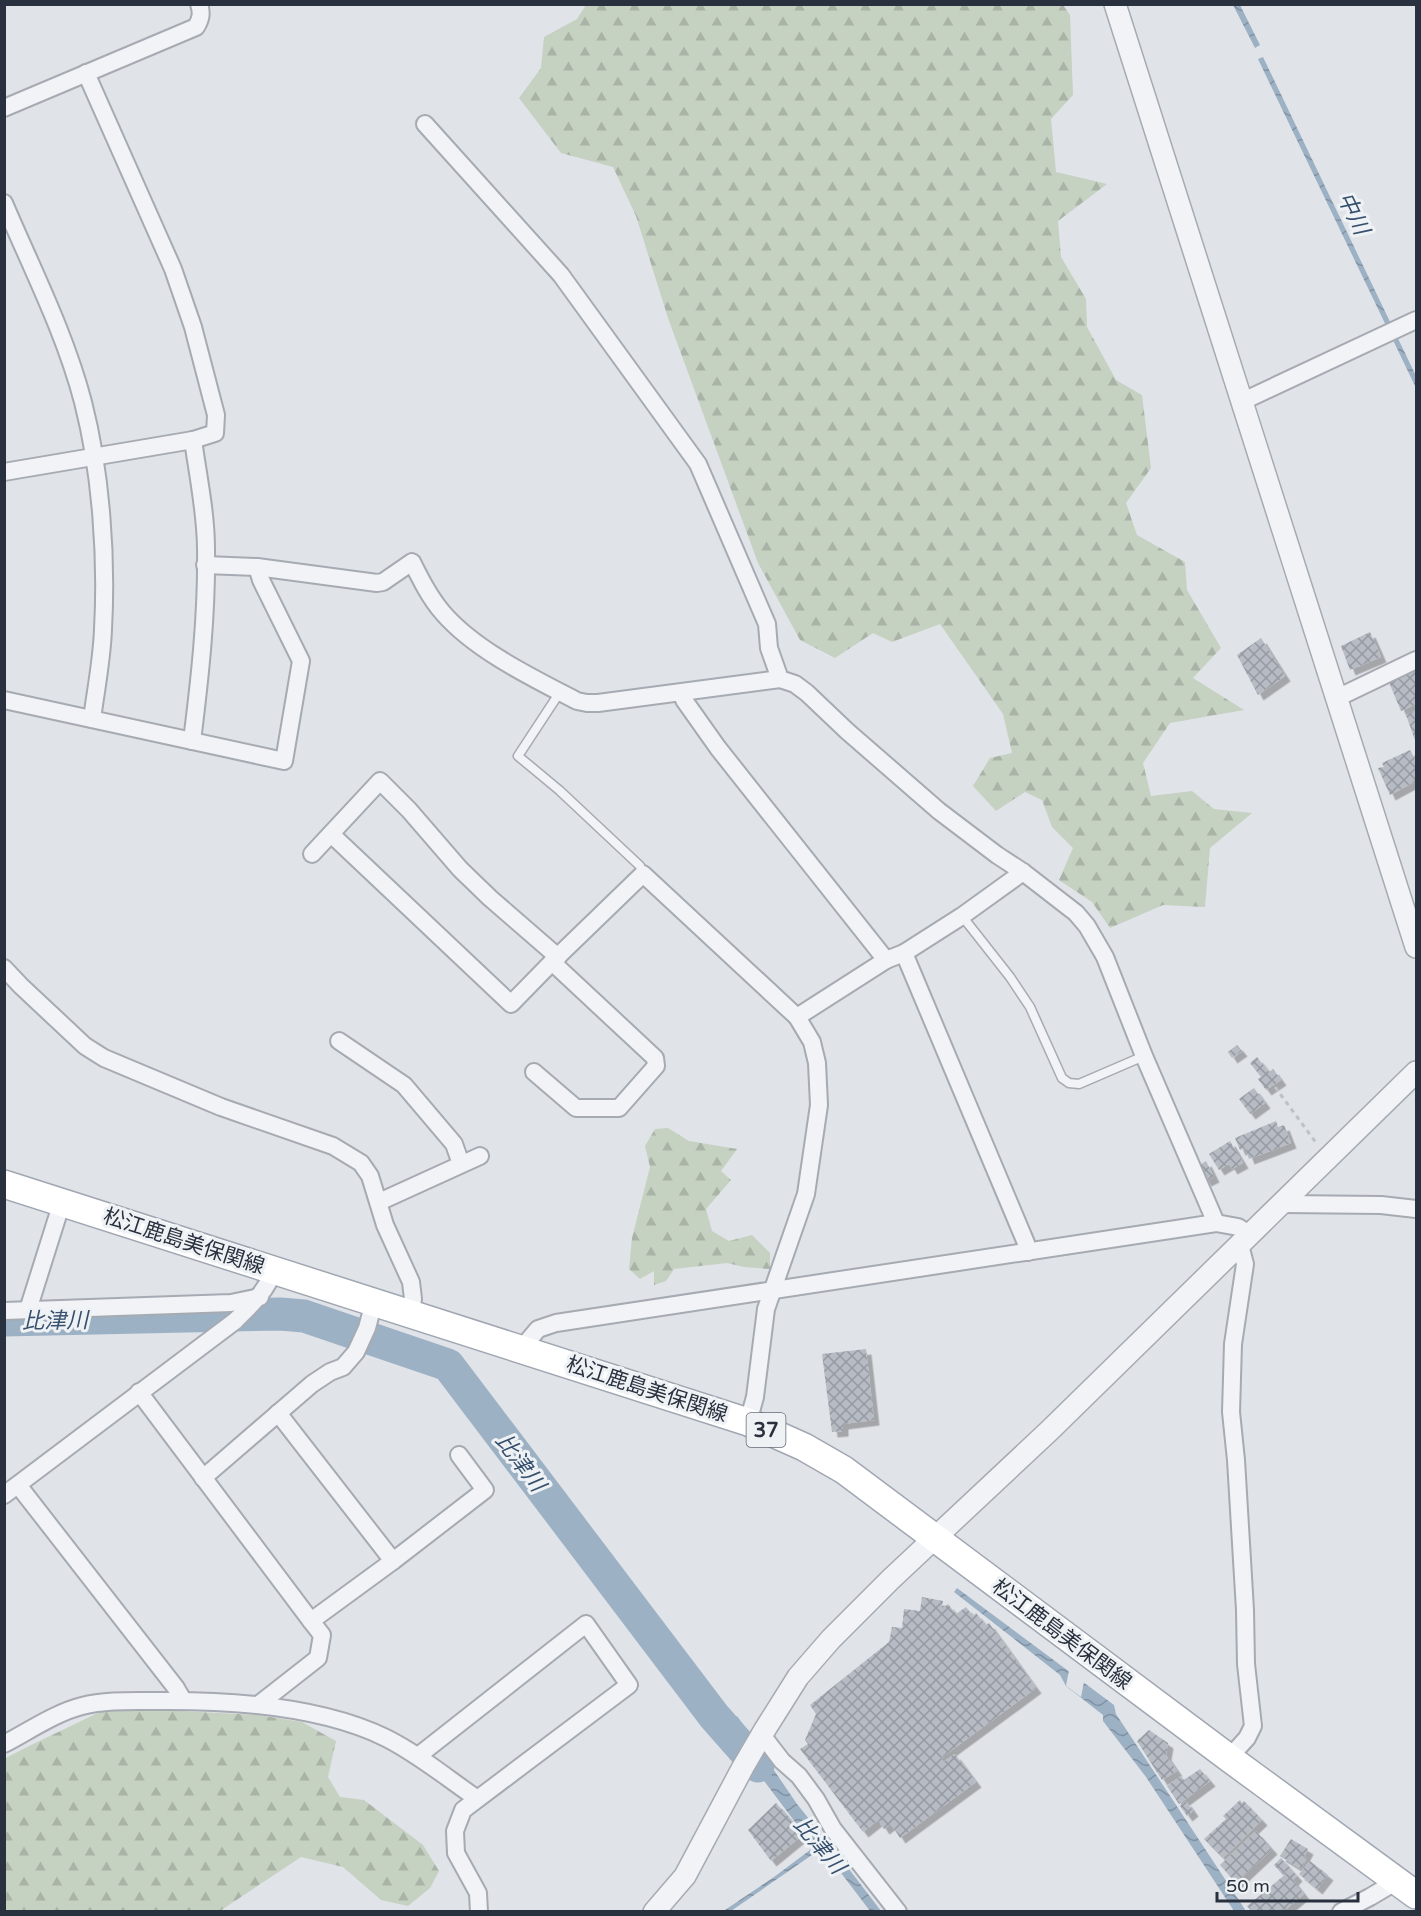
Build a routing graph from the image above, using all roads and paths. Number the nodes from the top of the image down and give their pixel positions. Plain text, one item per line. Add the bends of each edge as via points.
1 (199, 4) edge
2 (1115, 4) edge
3 (86, 73) junction
4 (4, 108) edge
5 (425, 124) dead end
6 (6, 209) edge
7 (1410, 323) edge
8 (1241, 402) junction
9 (193, 440) junction
10 (93, 457) junction
11 (4, 472) edge
12 (206, 565) junction
13 (257, 567) junction
14 (1416, 660) edge
15 (780, 679) junction
16 (560, 692) junction
17 (684, 692) junction
18 (1337, 698) junction
19 (4, 700) edge
20 (92, 719) junction
21 (192, 741) junction
22 (331, 834) junction
23 (312, 854) dead end
24 (1023, 872) junction
25 (643, 874) junction
26 (962, 916) junction
27 (1416, 947) edge
28 (904, 953) junction
29 (555, 959) junction
30 (886, 960) junction
31 (4, 968) edge
32 (797, 1017) junction
33 (339, 1041) dead end
34 (1144, 1056) junction
35 (534, 1072) dead end
36 (1416, 1072) edge
37 (1275, 1087) dead end
38 (480, 1156) dead end
39 (1328, 1161) junction
40 (461, 1164) junction
41 (4, 1184) edge
42 (62, 1202) junction
43 (380, 1202) junction
44 (1283, 1204) junction
45 (1416, 1209) edge
46 (1216, 1223) junction
47 (1246, 1240) junction
48 (1028, 1252) junction
49 (274, 1270) junction
50 (772, 1291) junction
51 (256, 1301) junction
52 (374, 1302) junction
53 (28, 1310) junction
54 (4, 1311) edge
55 (411, 1314) junction
56 (522, 1348) junction
57 (139, 1392) junction
58 (278, 1413) junction
59 (748, 1422) junction
60 (459, 1455) dead end
61 (203, 1478) junction
62 (18, 1485) junction
63 (4, 1495) edge
64 (935, 1539) junction
65 (393, 1561) junction
66 (311, 1621) junction
67 (183, 1700) junction
68 (258, 1705) junction
69 (762, 1736) junction
70 (4, 1744) edge
71 (417, 1756) junction
72 (1228, 1758) junction
73 (477, 1798) junction
74 (1407, 1888) edge
75 (479, 1911) edge
76 (654, 1911) edge
77 (898, 1911) edge
78 (1341, 1911) edge

1 - 3 street via 201,13 196,27
2 - 8 street
3 - 4 street
3 - 9 street via 173,269 193,327 216,415 215,433
5 - 15 street via 561,275 698,464 767,624 769,648
6 - 10 street via 69,360 83,402
7 - 8 street
8 - 18 street
9 - 10 street
9 - 12 street
10 - 11 street
10 - 20 street via 102,525 104,630
12 - 13 street
12 - 21 street via 203,656
13 - 16 street via 376,583 412,562 430,596 452,623 509,665
13 - 21 street via 301,661 284,761
14 - 18 street
15 - 17 street
15 - 24 street via 807,693 939,812
16 - 17 street via 587,703
16 - 25 lane via 518,756 640,866
17 - 30 street via 684,700 718,748
18 - 27 street
19 - 20 street
20 - 21 street
22 - 23 street
22 - 29 street via 511,1004
22 - 29 street via 380,781 460,869
24 - 26 street
24 - 34 street via 1087,926 1105,957
25 - 29 street
25 - 32 street
26 - 28 street
26 - 34 lane via 1030,1007 1062,1078 1079,1084
28 - 30 street
28 - 48 street
29 - 35 street via 655,1059 656,1066 619,1108 576,1108
30 - 32 street
31 - 43 street via 69,1032 104,1058 221,1107 333,1146 361,1163
32 - 50 street via 812,1042 819,1105 806,1194
33 - 40 street via 404,1085 454,1144
34 - 46 street
36 - 39 street
37 - 39 path
38 - 40 street
39 - 44 street
40 - 43 street
41 - 42 main road, 松江鹿島美保関線 / 37
42 - 49 main road, 松江鹿島美保関線 / 37
42 - 53 street
43 - 55 street via 385,1225 411,1282
44 - 45 street
44 - 47 street
46 - 47 street via 1238,1227
46 - 48 street
47 - 64 street
47 - 72 street via 1233,1344 1231,1412 1252,1726 1247,1738
48 - 50 street
49 - 51 street
49 - 52 main road, 松江鹿島美保関線 / 37
50 - 56 street via 556,1323 538,1329
50 - 59 street
51 - 53 street
51 - 57 street
52 - 55 main road, 松江鹿島美保関線 / 37
52 - 58 street via 356,1352 343,1367 312,1384
53 - 54 street
55 - 56 main road, 松江鹿島美保関線 / 37
56 - 59 main road, 松江鹿島美保関線 / 37
57 - 61 street
57 - 62 street
58 - 61 street
58 - 65 street
59 - 64 main road, 松江鹿島美保関線 / 37 via 844,1470
60 - 65 street via 485,1490
61 - 66 street
62 - 63 street
62 - 67 street
64 - 69 street via 831,1639 798,1677
64 - 72 main road, 松江鹿島美保関線 / 37
65 - 66 street
66 - 68 street via 322,1635 318,1658
67 - 68 street
67 - 70 street via 101,1701 78,1706
68 - 71 street via 357,1726
69 - 76 street via 685,1876
69 - 77 street via 799,1776 833,1829
71 - 73 street
71 - 73 street via 586,1624 629,1685
72 - 74 main road, 松江鹿島美保関線 / 37
73 - 75 street via 462,1810 455,1831 456,1853 477,1893
74 - 78 street via 1370,1897

